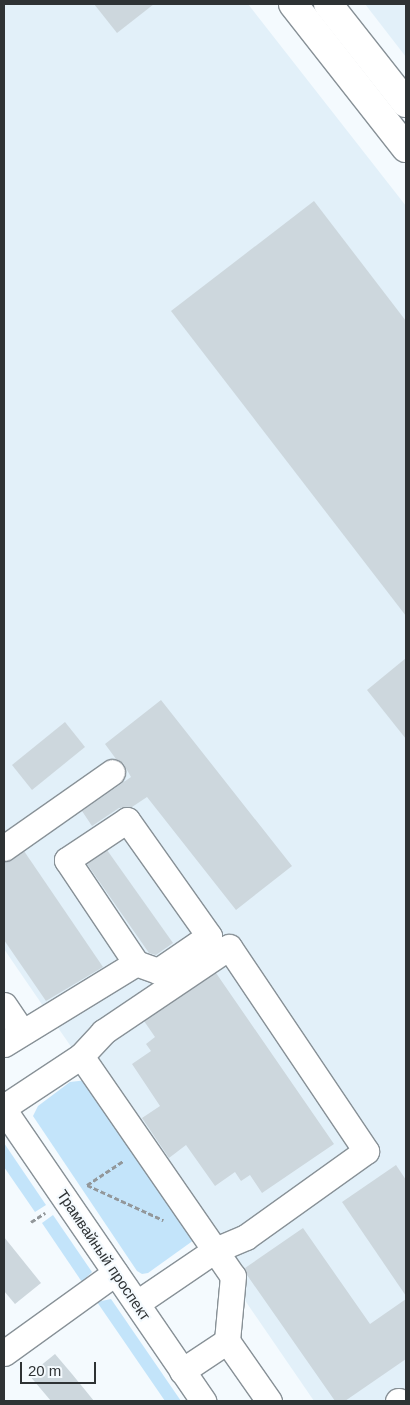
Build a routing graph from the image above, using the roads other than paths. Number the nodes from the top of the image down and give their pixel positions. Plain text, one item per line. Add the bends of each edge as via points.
1 (293, 4) edge
2 (328, 4) edge
3 (406, 103) edge
4 (406, 148) edge
5 (112, 772) dead end
6 (4, 848) edge
7 (136, 963) junction
8 (4, 1005) edge
9 (13, 1038) edge
10 (81, 1056) junction
11 (4, 1108) edge
12 (216, 1250) junction
13 (115, 1273) junction
14 (137, 1303) junction
15 (227, 1341) junction
16 (4, 1353) edge
17 (182, 1371) junction
18 (203, 1401) edge
19 (269, 1401) edge

1 - 4 main road
2 - 3 main road
5 - 6 street
7 - 7 street via 67,860 127,820 209,936 158,970
7 - 9 street
8 - 9 street
10 - 11 street
10 - 12 street
10 - 12 street via 103,1032 229,947 366,1152 246,1236
11 - 13 street, Трамвайный проспект
12 - 14 street
12 - 15 street via 233,1276
13 - 14 street, Трамвайный проспект
13 - 16 street
14 - 17 street, Трамвайный проспект
15 - 17 street
15 - 19 street
17 - 18 street, Трамвайный проспект

